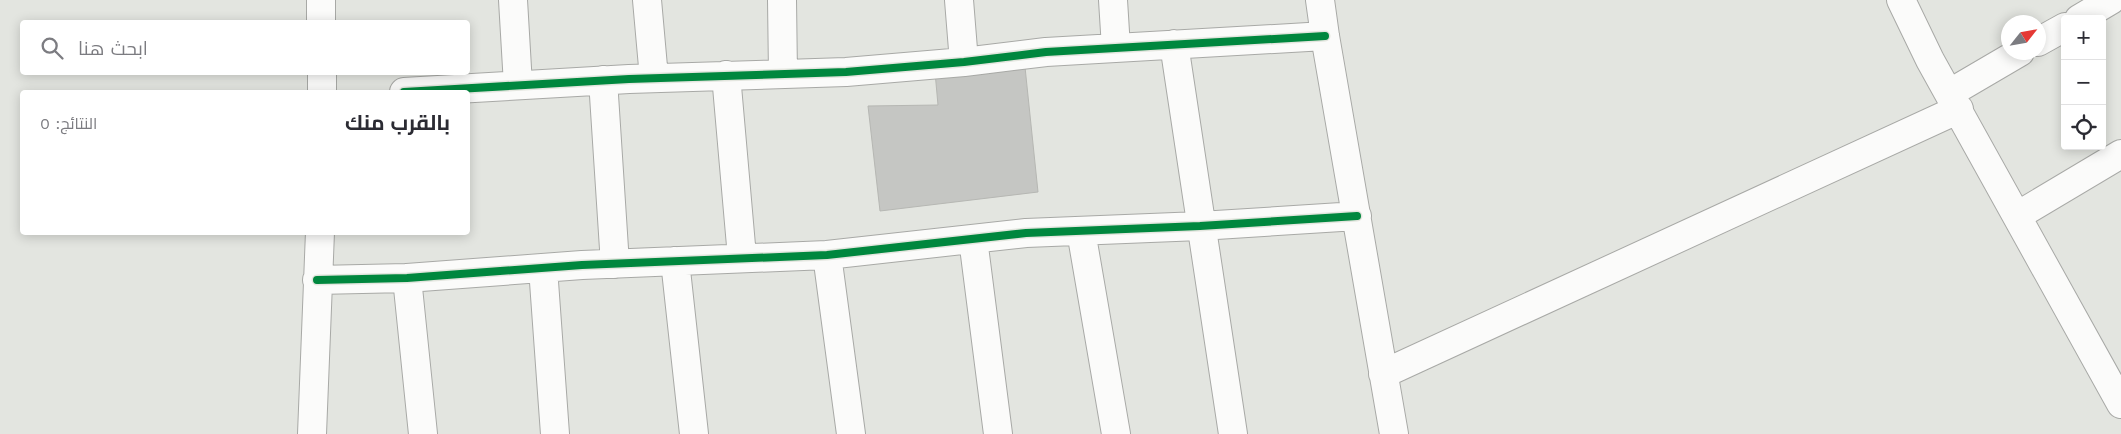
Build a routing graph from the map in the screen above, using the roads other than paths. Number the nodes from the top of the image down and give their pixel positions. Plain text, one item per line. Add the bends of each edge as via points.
1 (321, 0) edge
2 (513, 0) edge
3 (648, 0) edge
4 (782, 0) edge
5 (958, 0) edge
6 (1112, 0) edge
7 (1320, 0) edge
8 (1901, 0) edge
9 (2111, 0) edge
10 (2086, 15) edge
11 (321, 20) edge
12 (2061, 29) edge
13 (1325, 36) junction
14 (2046, 38) edge
15 (1174, 44) junction
16 (1116, 48) junction
17 (2009, 60) edge
18 (964, 62) junction
19 (783, 74) junction
20 (322, 75) edge
21 (726, 75) junction
22 (654, 78) junction
23 (603, 80) junction
24 (518, 85) junction
25 (322, 90) edge
26 (437, 90) edge
27 (1954, 101) junction
28 (2121, 154) edge
29 (1357, 216) junction
30 (2017, 216) junction
31 (1200, 226) junction
32 (1081, 231) junction
33 (320, 235) edge
34 (973, 239) junction
35 (827, 254) junction
36 (742, 257) junction
37 (675, 262) junction
38 (615, 264) junction
39 (542, 268) junction
40 (407, 278) junction
41 (317, 280) junction
42 (2112, 368) edge
43 (1383, 374) junction
44 (2121, 404) edge
45 (312, 434) edge
46 (423, 434) edge
47 (555, 434) edge
48 (694, 434) edge
49 (852, 434) edge
50 (998, 434) edge
51 (1116, 434) edge
52 (1233, 434) edge
53 (1394, 434) edge

1 - 11 street
2 - 24 street
3 - 22 street
4 - 19 street
5 - 18 street
6 - 16 street
7 - 13 street
8 - 27 street
9 - 10 street
12 - 14 street
13 - 15 street
13 - 29 street
15 - 16 street
15 - 31 street
16 - 18 street
17 - 27 street
18 - 19 street
19 - 21 street
20 - 25 street
21 - 22 street
21 - 36 street
22 - 23 street
23 - 24 street
23 - 38 street
24 - 26 street
27 - 30 street
27 - 43 street
28 - 30 street
29 - 31 street
29 - 43 street
30 - 42 street
31 - 32 street
31 - 52 street
32 - 34 street
32 - 51 street
33 - 41 street
34 - 35 street
34 - 50 street
35 - 36 street
35 - 49 street
36 - 37 street
37 - 38 street
37 - 48 street
38 - 39 street
39 - 40 street
39 - 47 street
40 - 41 street
40 - 46 street
41 - 45 street
42 - 44 street
43 - 53 street

